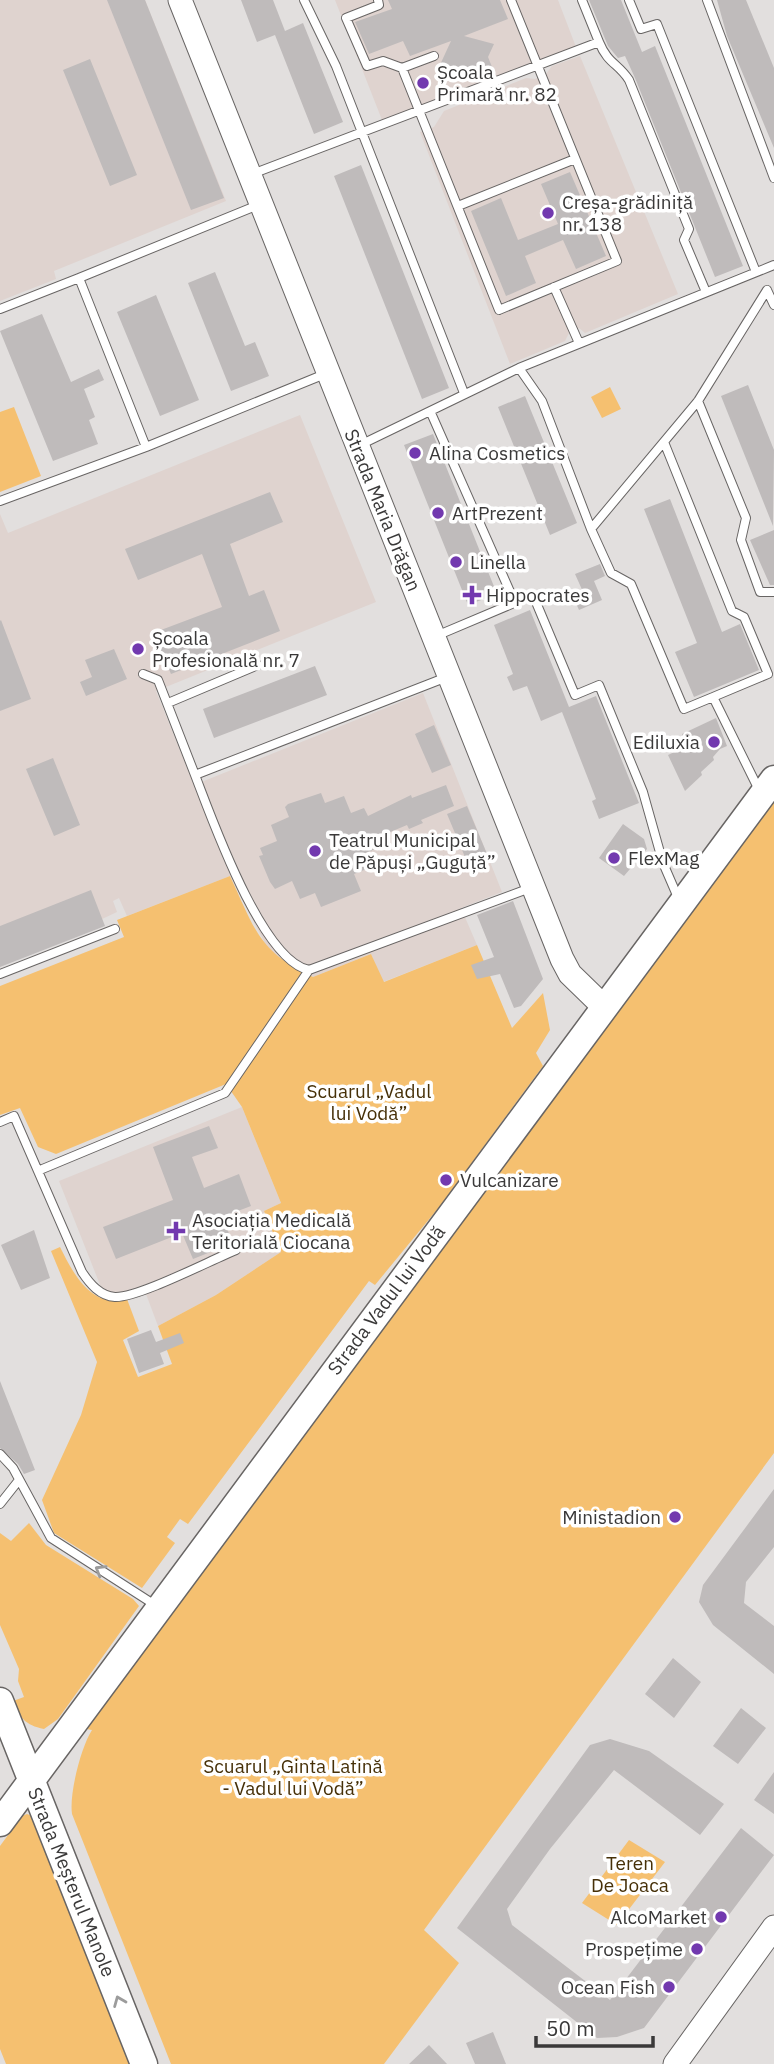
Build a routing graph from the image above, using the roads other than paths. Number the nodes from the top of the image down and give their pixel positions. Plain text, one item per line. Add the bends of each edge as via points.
1 (180, 0) edge
2 (304, 0) edge
3 (378, 0) edge
4 (511, 0) edge
5 (582, 0) edge
6 (629, 0) edge
7 (707, 0) edge
8 (598, 42) junction
9 (434, 56) dead end
10 (537, 66) junction
11 (402, 68) junction
12 (421, 111) junction
13 (363, 133) junction
14 (575, 159) junction
15 (250, 175) junction
16 (774, 178) edge
17 (261, 204) junction
18 (458, 206) junction
19 (774, 265) edge
20 (756, 272) junction
21 (79, 278) junction
22 (554, 287) junction
23 (706, 292) junction
24 (774, 305) edge
25 (0, 309) edge
26 (579, 344) junction
27 (519, 368) junction
28 (328, 373) junction
29 (464, 393) junction
30 (698, 401) junction
31 (431, 413) junction
32 (664, 442) junction
33 (146, 447) junction
34 (357, 447) junction
35 (0, 501) edge
36 (591, 529) junction
37 (773, 596) edge
38 (515, 603) junction
39 (435, 636) junction
40 (258, 665) dead end
41 (143, 674) dead end
42 (449, 676) junction
43 (713, 697) junction
44 (168, 703) junction
45 (195, 775) junction
46 (768, 788) edge
47 (535, 887) junction
48 (681, 906) junction
49 (114, 929) dead end
50 (309, 970) junction
51 (0, 974) edge
52 (605, 1008) junction
53 (0, 1122) edge
54 (40, 1170) junction
55 (236, 1250) dead end
56 (0, 1454) edge
57 (19, 1480) junction
58 (0, 1504) edge
59 (157, 1607) junction
60 (0, 1701) edge
61 (32, 1781) junction
62 (0, 1823) edge
63 (774, 1927) edge
64 (144, 2064) edge
65 (675, 2064) edge

1 - 15 main road, Strada Maria Drăgan
2 - 13 lane
3 - 11 lane via 379,5 346,18 367,66 383,61
4 - 10 lane
5 - 8 lane
6 - 20 lane via 641,29 657,24
7 - 16 lane
8 - 10 lane
8 - 23 lane via 606,59 629,80 689,229 684,240
9 - 11 lane
10 - 12 lane
10 - 14 lane
11 - 12 lane
12 - 13 lane
12 - 18 lane
13 - 15 lane
13 - 29 lane
14 - 18 lane
14 - 22 lane via 617,261
15 - 17 main road, Strada Maria Drăgan
17 - 21 lane
17 - 28 main road, Strada Maria Drăgan
18 - 22 lane via 499,310
19 - 20 lane
20 - 23 lane
21 - 25 lane
21 - 33 lane
22 - 26 lane
23 - 26 lane
24 - 30 lane via 767,290
26 - 27 lane
27 - 29 lane
27 - 36 lane via 542,401
28 - 33 lane
28 - 34 main road, Strada Maria Drăgan
29 - 31 lane
30 - 32 lane
30 - 37 lane via 746,517 741,540 760,592
31 - 34 lane
31 - 38 lane
32 - 36 lane
32 - 43 lane via 732,611 744,617 768,674
33 - 35 lane
34 - 39 main road, Strada Maria Drăgan
36 - 43 lane via 611,573 631,584 684,709
38 - 39 lane
38 - 48 lane via 533,594 575,695 599,685 643,792
39 - 42 main road, Strada Maria Drăgan
40 - 44 lane
41 - 44 lane via 158,680
42 - 45 lane
42 - 47 main road, Strada Maria Drăgan
43 - 46 lane
44 - 45 lane
45 - 50 lane via 266,933 289,962
46 - 48 main road, Strada Vadul lui Vodă
47 - 50 lane
47 - 52 main road, Strada Maria Drăgan via 570,974
48 - 52 main road, Strada Vadul lui Vodă
49 - 51 lane
50 - 54 lane via 225,1093
52 - 59 main road, Strada Vadul lui Vodă
53 - 54 lane via 14,1116
54 - 55 lane via 82,1272 91,1286 103,1293 125,1296
56 - 57 lane
57 - 58 lane
59 -> 57 lane via 51,1538
59 - 61 main road, Strada Vadul lui Vodă
60 - 61 main road, Strada Meșterul Manole
61 - 62 main road, Strada Vadul lui Vodă
64 -> 61 main road, Strada Meșterul Manole
63 - 65 main road

